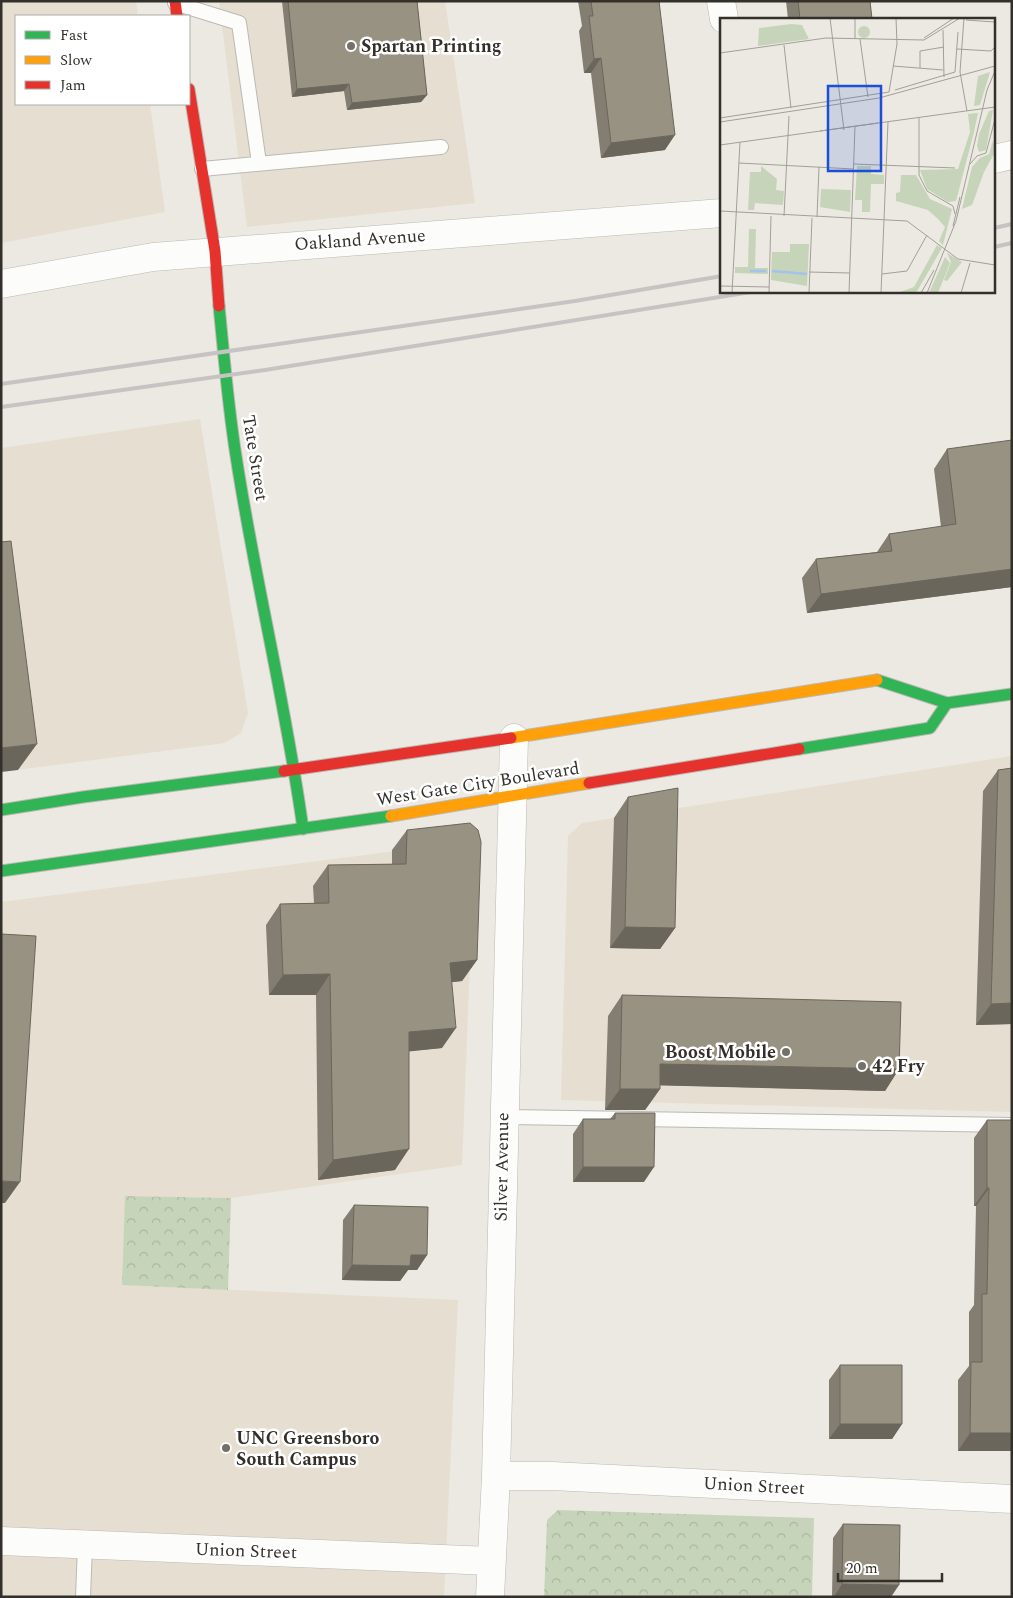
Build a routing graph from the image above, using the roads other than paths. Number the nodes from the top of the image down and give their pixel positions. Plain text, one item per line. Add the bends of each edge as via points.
1 (721, 1) edge
2 (176, 7) edge
3 (724, 18) edge
4 (190, 95) edge
5 (441, 147) dead end
6 (1012, 155) edge
7 (996, 159) edge
8 (259, 163) junction
9 (202, 168) junction
10 (720, 213) edge
11 (215, 251) junction
12 (1, 284) edge
13 (1012, 694) edge
14 (947, 703) junction
15 (514, 738) junction
16 (295, 771) junction
17 (511, 797) junction
18 (1, 810) edge
19 (303, 830) junction
20 (1, 871) edge
21 (503, 1117) junction
22 (1012, 1125) edge
23 (496, 1476) junction
24 (1012, 1499) edge
25 (1, 1541) edge
26 (84, 1545) junction
27 (491, 1561) junction
28 (83, 1597) edge
29 (490, 1597) edge

1 - 3 street
2 - 8 lane via 210,12 239,23
4 - 9 main road, Tate Street
5 - 8 lane
6 - 7 street
8 - 9 lane
9 - 11 main road, Tate Street
10 - 11 street, Oakland Avenue
11 - 12 street, Oakland Avenue via 153,257
11 - 16 main road, Tate Street via 226,387 236,458
13 - 14 main road
14 - 15 main road via 877,680
14 - 17 main road, West Gate City Boulevard via 930,728
15 - 16 main road
15 - 17 street, Silver Avenue
16 - 18 main road
16 - 19 main road, Tate Street
17 - 19 main road, West Gate City Boulevard
17 - 21 street, Silver Avenue
19 - 20 main road, West Gate City Boulevard
21 - 22 lane
21 - 23 street, Silver Avenue
23 - 24 street, Union Street
23 - 27 street, Silver Avenue
25 - 26 street, Union Street
26 - 27 street, Union Street
26 - 28 lane
27 - 29 street, Silver Avenue

